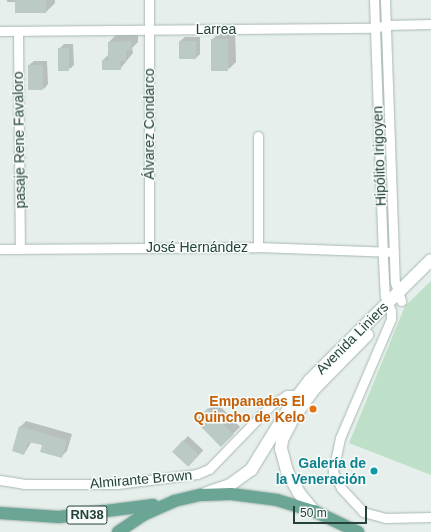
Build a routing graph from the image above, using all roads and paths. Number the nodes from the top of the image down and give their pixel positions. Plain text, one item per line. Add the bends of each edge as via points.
1 (149, 0) edge
2 (374, 0) edge
3 (385, 0) edge
4 (431, 24) edge
5 (386, 25) junction
6 (375, 28) junction
7 (149, 29) junction
8 (0, 31) edge
9 (18, 31) junction
10 (258, 136) dead end
11 (149, 247) junction
12 (258, 247) junction
13 (0, 249) edge
14 (20, 249) junction
15 (383, 251) junction
16 (394, 252) junction
17 (431, 260) edge
18 (431, 272) edge
19 (399, 297) junction
20 (389, 307) junction
21 (299, 395) junction
22 (284, 424) junction
23 (0, 480) edge
24 (201, 495) junction
25 (174, 501) junction
26 (0, 512) edge
27 (314, 512) junction
28 (431, 517) edge
29 (355, 530) edge
30 (118, 532) edge
31 (365, 532) edge

1 - 7 street, Álvarez Condarco
2 - 6 street, Hipólito Irigoyen
3 - 5 street, Hipólito Irigoyen
4 - 5 street, Larrea
5 - 6 street, Larrea
5 - 16 street, Hipólito Irigoyen
6 - 7 street, Larrea
6 - 15 street, Hipólito Irigoyen
7 - 9 street, Larrea
7 - 11 street, Álvarez Condarco
8 - 9 street, Larrea
9 - 14 street, pasaje Rene Favaloro
10 - 12 street
11 - 12 street, José Hernández
11 - 14 street, José Hernández
12 - 15 street, José Hernández
13 - 14 street, José Hernández
15 - 16 street, José Hernández
15 - 20 street, Hipólito Irigoyen
16 - 19 street, Hipólito Irigoyen
17 - 19 main road, Avenida Liniers
18 - 19 main road, Avenida Liniers
19 - 20 main road, Avenida Liniers
20 - 21 main road, Avenida Liniers
20 - 22 main road, Avenida Liniers
20 - 28 street via 382,343 340,438 333,472 341,488 363,512 385,518
21 - 22 main road, Avenida Liniers
21 - 23 street, Almirante Brown via 287,395 272,404 209,469 197,474 117,484 24,484
22 - 24 main road via 251,470 230,485
22 - 27 main road via 283,460 293,484
24 - 25 main road, RN38
24 - 27 main road, RN38 via 231,494 277,500
25 - 26 main road, RN38 via 124,510 59,517
25 - 30 main road, RN38 via 143,515
27 - 29 main road, RN38
29 - 31 main road

